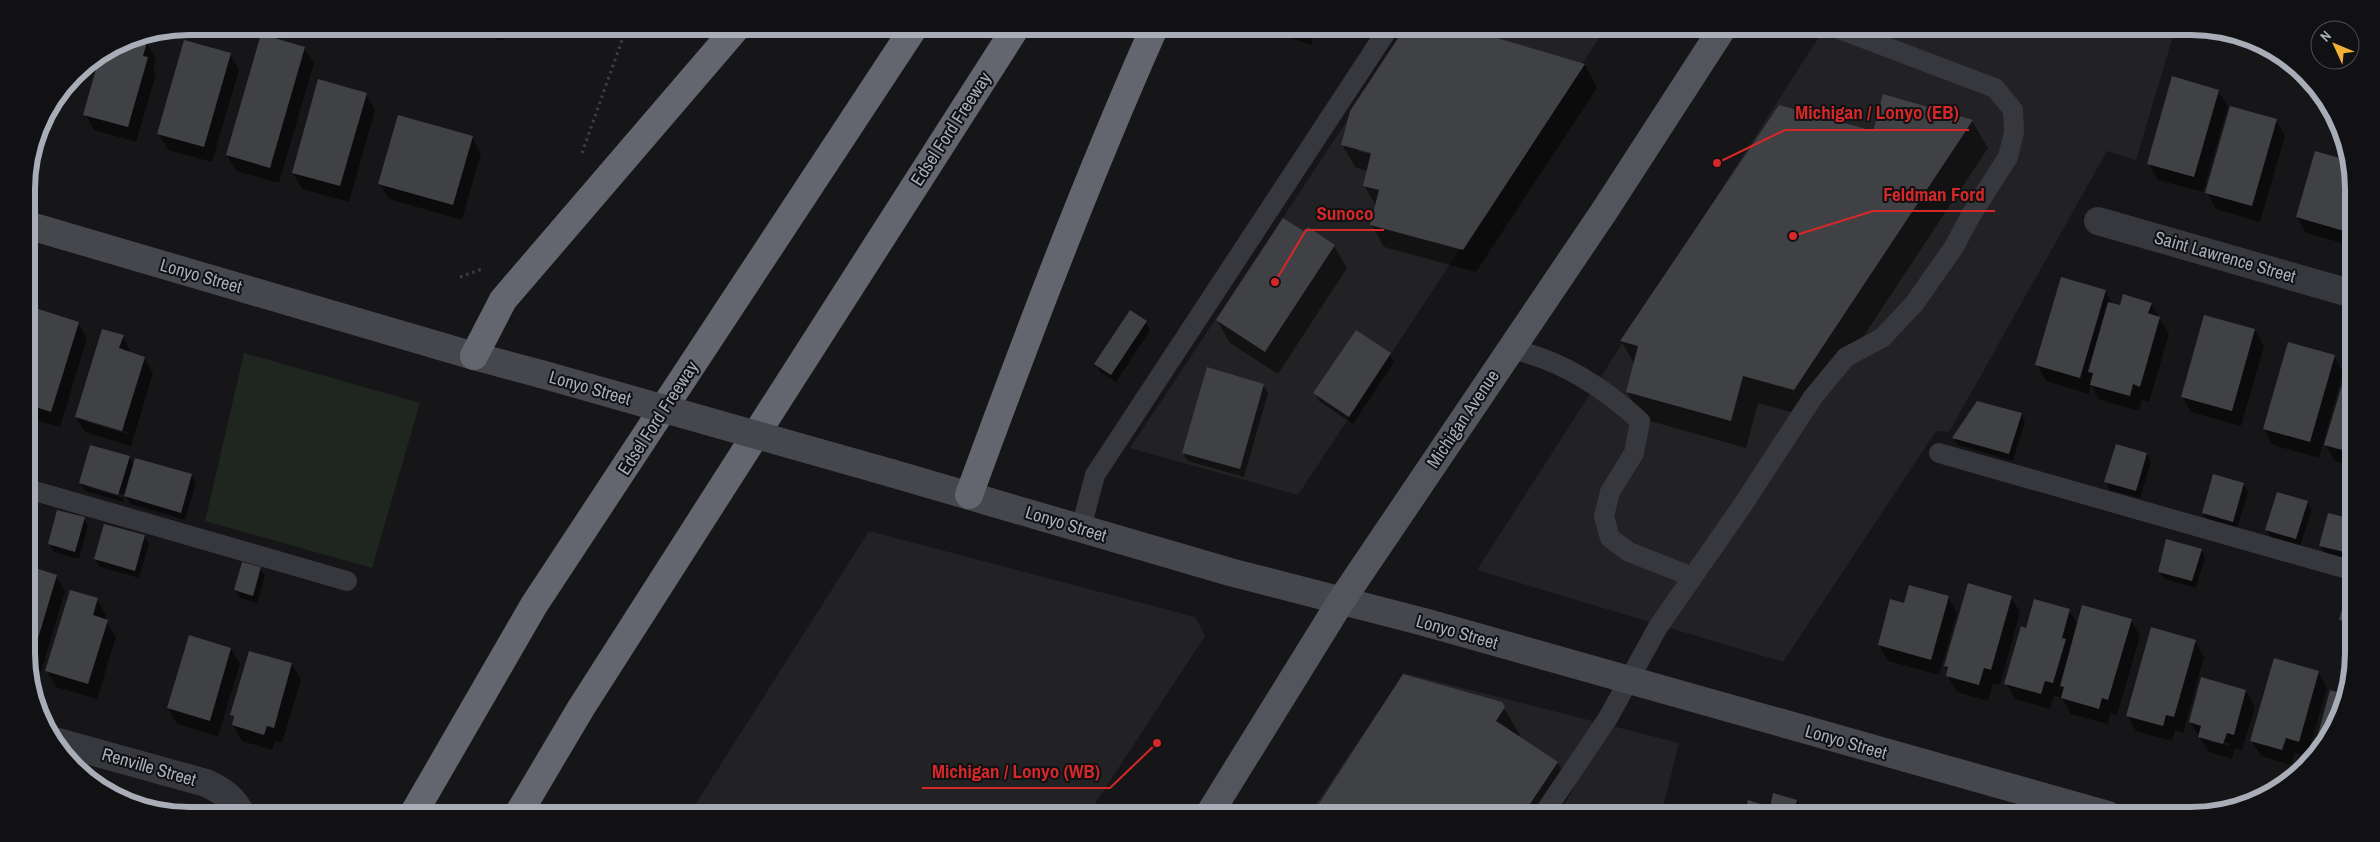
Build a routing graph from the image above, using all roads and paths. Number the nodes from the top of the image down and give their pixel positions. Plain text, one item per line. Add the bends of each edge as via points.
1 (624, 35) edge
2 (730, 35) edge
3 (909, 35) edge
4 (1011, 35) edge
5 (1151, 35) edge
6 (1384, 35) edge
7 (1718, 35) edge
8 (1854, 35) edge
9 (579, 161) dead end
10 (2098, 221) dead end
11 (35, 227) edge
12 (490, 266) dead end
13 (460, 278) dead end
14 (2345, 292) edge
15 (1510, 349) junction
16 (474, 356) junction
17 (1939, 453) dead end
18 (35, 491) edge
19 (969, 494) junction
20 (1080, 528) junction
21 (2345, 568) edge
22 (1693, 577) junction
23 (347, 581) dead end
24 (1341, 602) junction
25 (1628, 681) junction
26 (66, 744) edge
27 (237, 807) edge
28 (417, 807) edge
29 (522, 807) edge
30 (1214, 807) edge
31 (1548, 807) edge
32 (2079, 807) edge

1 - 9 path
2 - 16 highway via 503,300
3 - 28 highway, Edsel Ford Freeway via 534,605
4 - 29 highway, Edsel Ford Freeway via 581,708
5 - 19 highway via 1116,114
6 - 20 lane via 1095,475
7 - 15 main road, Michigan Avenue
8 - 22 lane via 1995,88 2013,110 2014,132 2008,157 1914,304 1882,338 1846,357 1813,397
10 - 14 street, Saint Lawrence Street
11 - 16 street, Lonyo Street
12 - 13 path
15 - 22 lane via 1545,358 1584,378 1614,397 1640,421 1634,453 1610,492 1604,516 1610,538 1629,552
15 - 24 main road, Michigan Avenue
16 - 19 street, Lonyo Street, bridge
17 - 21 lane
18 - 23 lane
19 - 20 street, Lonyo Street
20 - 24 street, Lonyo Street
22 - 25 lane via 1658,627
24 - 25 street, Lonyo Street via 1424,622
24 - 30 main road, Michigan Avenue
25 - 31 lane via 1608,718
25 - 32 street, Lonyo Street
26 - 27 street, Renville Street via 206,783 223,791

